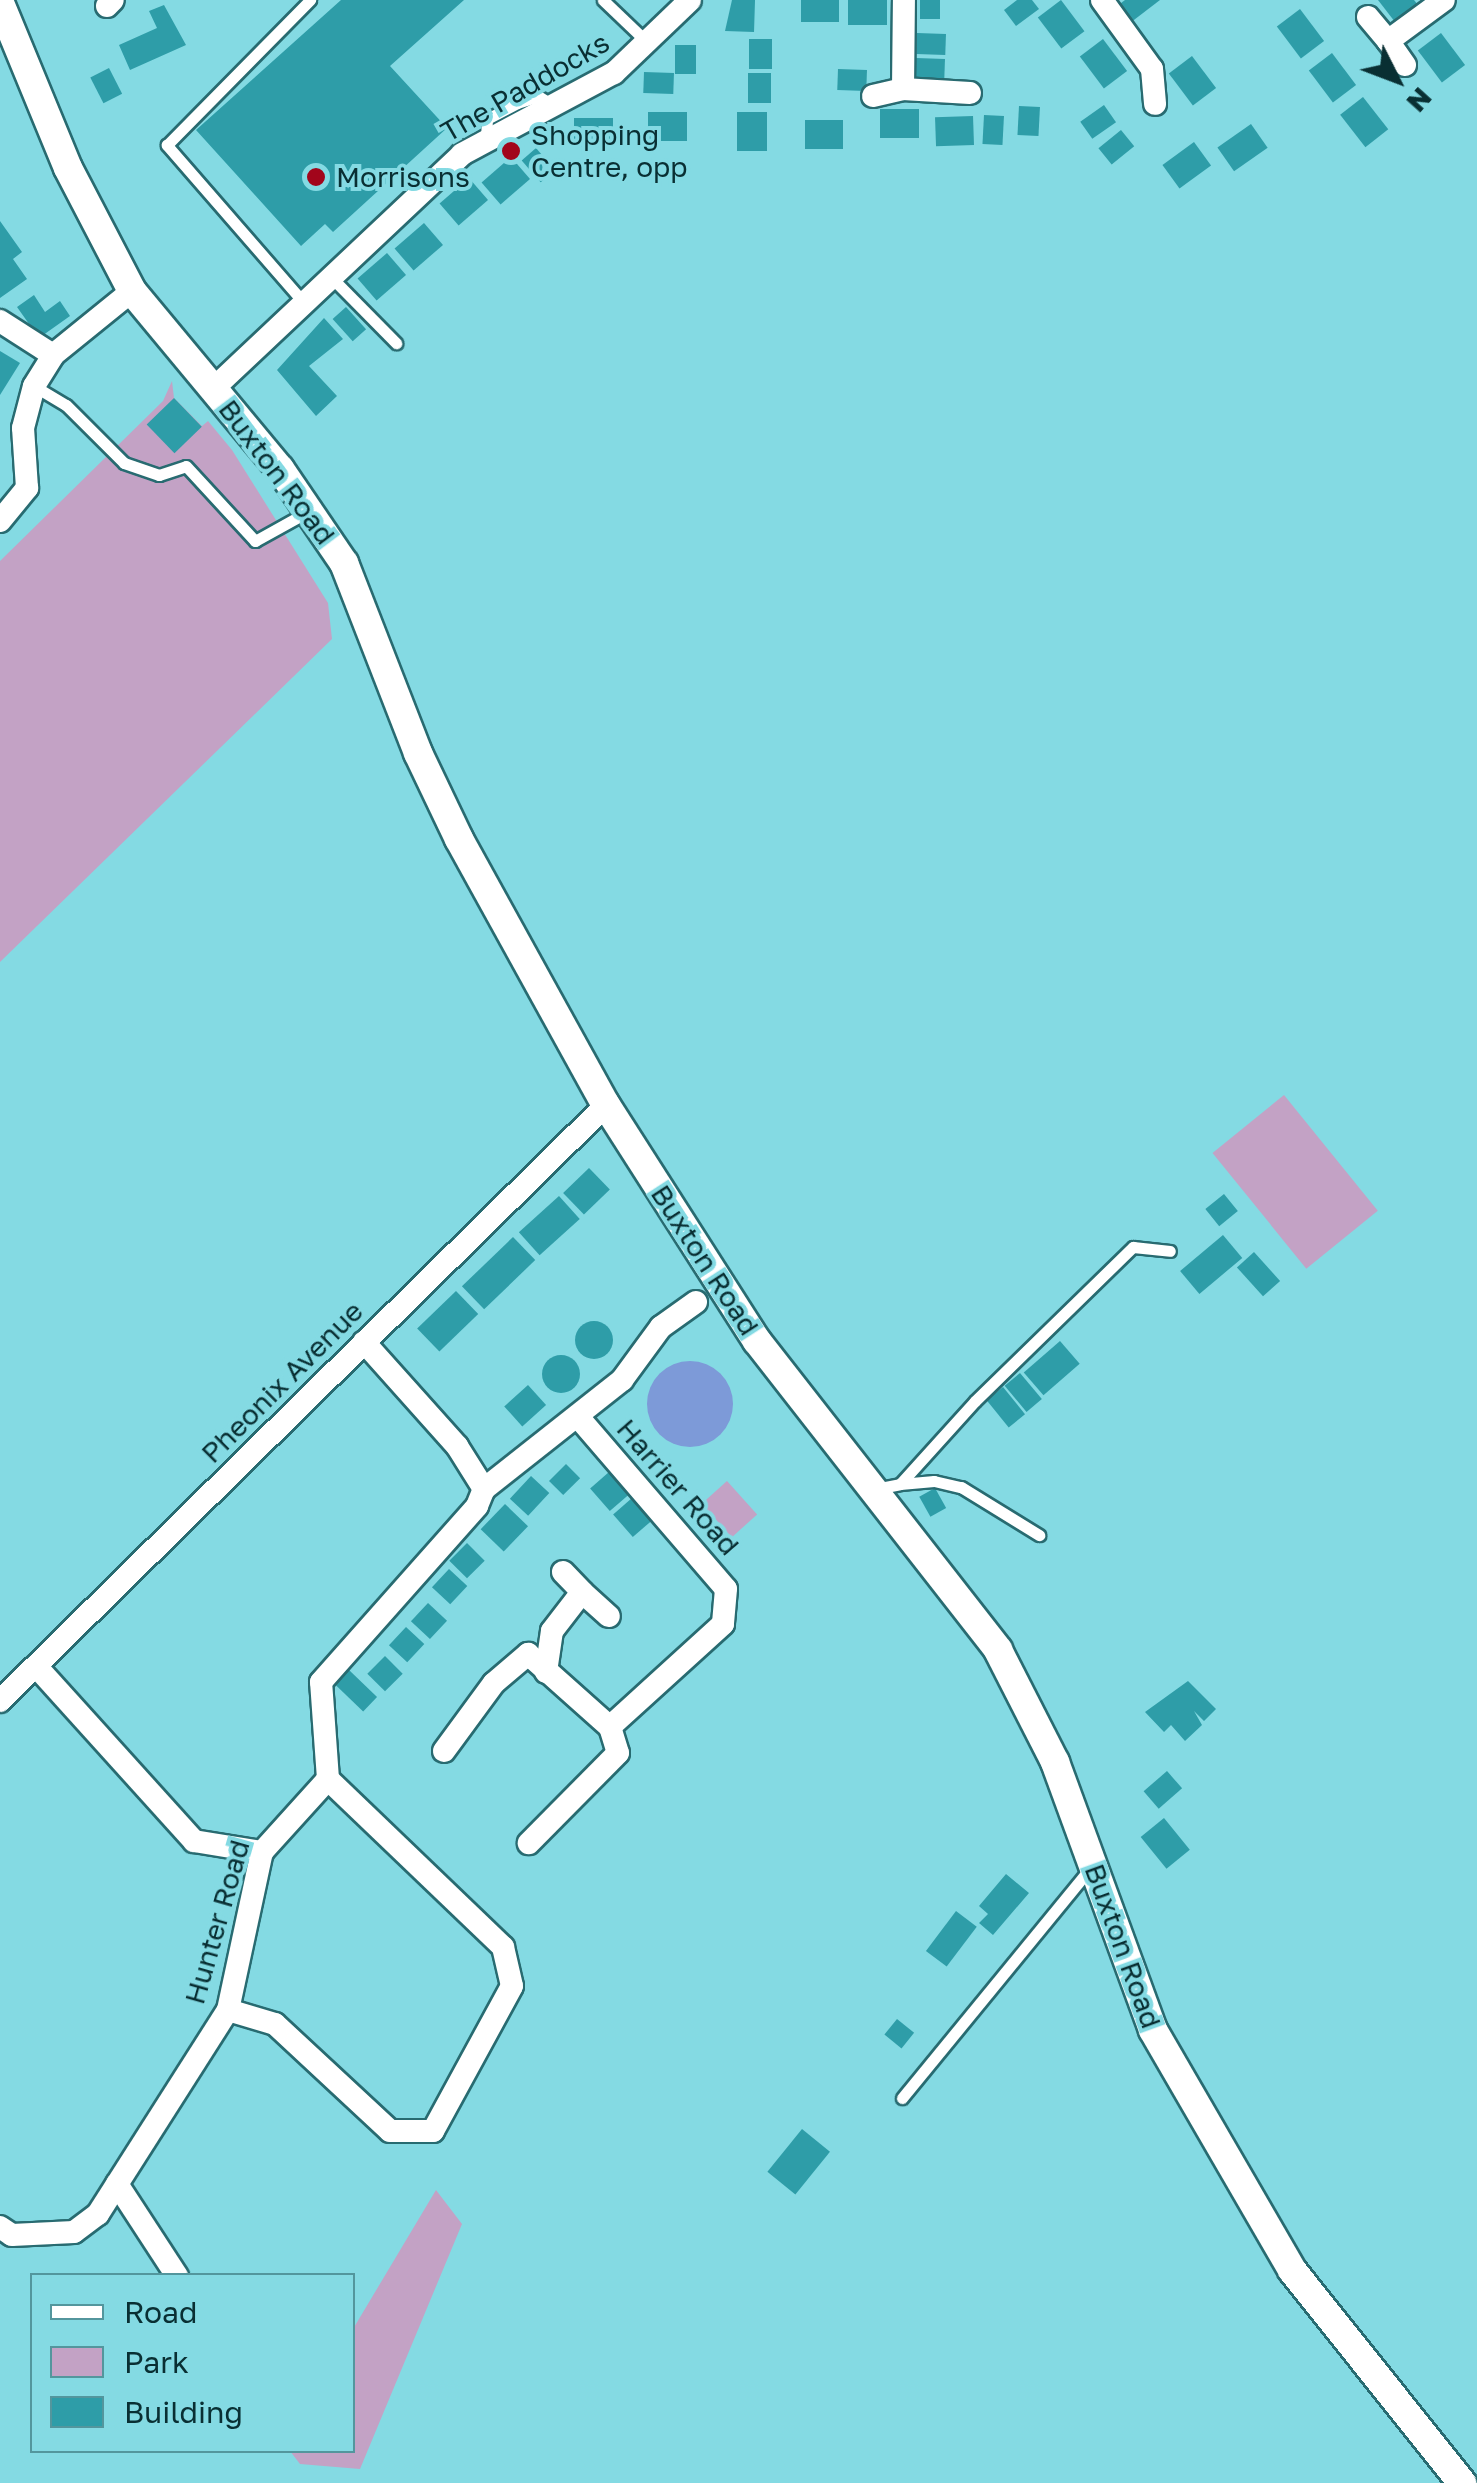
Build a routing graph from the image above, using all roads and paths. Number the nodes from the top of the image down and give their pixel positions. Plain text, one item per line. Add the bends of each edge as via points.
1 (310, 0) edge
2 (603, 0) edge
3 (690, 0) edge
4 (904, 0) edge
5 (1102, 0) edge
6 (1444, 0) edge
7 (0, 4) edge
8 (1368, 17) dead end
9 (1388, 41) junction
10 (650, 45) junction
11 (1404, 65) dead end
12 (903, 89) junction
13 (970, 93) dead end
14 (874, 96) dead end
15 (1155, 104) dead end
16 (332, 277) junction
17 (132, 291) junction
18 (305, 304) junction
19 (0, 320) edge
20 (396, 342) dead end
21 (53, 355) junction
22 (34, 386) junction
23 (214, 388) junction
24 (310, 510) junction
25 (0, 522) edge
26 (606, 1105) junction
27 (1170, 1252) dead end
28 (696, 1302) dead end
29 (364, 1342) junction
30 (579, 1418) junction
31 (888, 1486) junction
32 (484, 1489) junction
33 (1039, 1535) dead end
34 (563, 1572) dead end
35 (582, 1592) junction
36 (609, 1616) dead end
37 (36, 1666) junction
38 (546, 1672) junction
39 (0, 1701) edge
40 (610, 1727) junction
41 (444, 1752) dead end
42 (328, 1780) junction
43 (529, 1843) dead end
44 (262, 1852) junction
45 (1093, 1865) junction
46 (228, 2010) junction
47 (902, 2098) dead end
48 (116, 2184) junction
49 (0, 2227) edge
50 (175, 2273) edge
51 (1462, 2483) edge

1 - 18 lane via 167,144
2 - 10 lane
3 - 10 street, The Paddocks
4 - 12 street
5 - 15 street via 1152,68
6 - 9 street
7 - 17 street, Buxton Road via 68,168
8 - 9 street
9 - 11 street
10 - 16 street, The Paddocks via 605,79 486,138
12 - 13 street
12 - 14 street
16 - 18 street, The Paddocks
16 - 20 lane
17 - 21 street
17 - 23 street, Buxton Road
18 - 23 street, The Paddocks
19 - 21 street
21 - 22 street
22 - 24 lane via 66,405 124,463 159,475 186,466 255,542
22 - 25 street via 24,428 27,488
23 - 24 street, Buxton Road
24 - 26 street, Buxton Road via 344,563 459,840
26 - 29 street, Pheonix Avenue
26 - 31 street, Buxton Road via 757,1340
27 - 31 lane via 1133,1247
28 - 30 street via 661,1327 622,1380
29 - 32 street via 457,1446
29 - 37 street, Pheonix Avenue
30 - 32 street
30 - 40 street, Harrier Road via 726,1590 724,1624
31 - 33 lane via 934,1481 960,1487
31 - 45 street, Buxton Road via 998,1650 1056,1762
32 - 42 street via 321,1682
34 - 35 street
35 - 36 street
35 - 38 street via 552,1631
37 - 39 street, Pheonix Avenue
37 - 44 street via 194,1841
38 - 40 street
38 - 41 street via 528,1654 494,1684
40 - 43 street via 618,1753
42 - 44 street, Hunter Road
42 - 46 street via 504,1948 512,1986 433,2130 390,2131 275,2024
44 - 46 street, Hunter Road
45 - 47 lane
45 - 51 street, Buxton Road via 1152,2030 1292,2270
46 - 48 street, Hunter Road
48 - 49 street, Hunter Road via 98,2214 74,2232 12,2235
48 - 50 street

